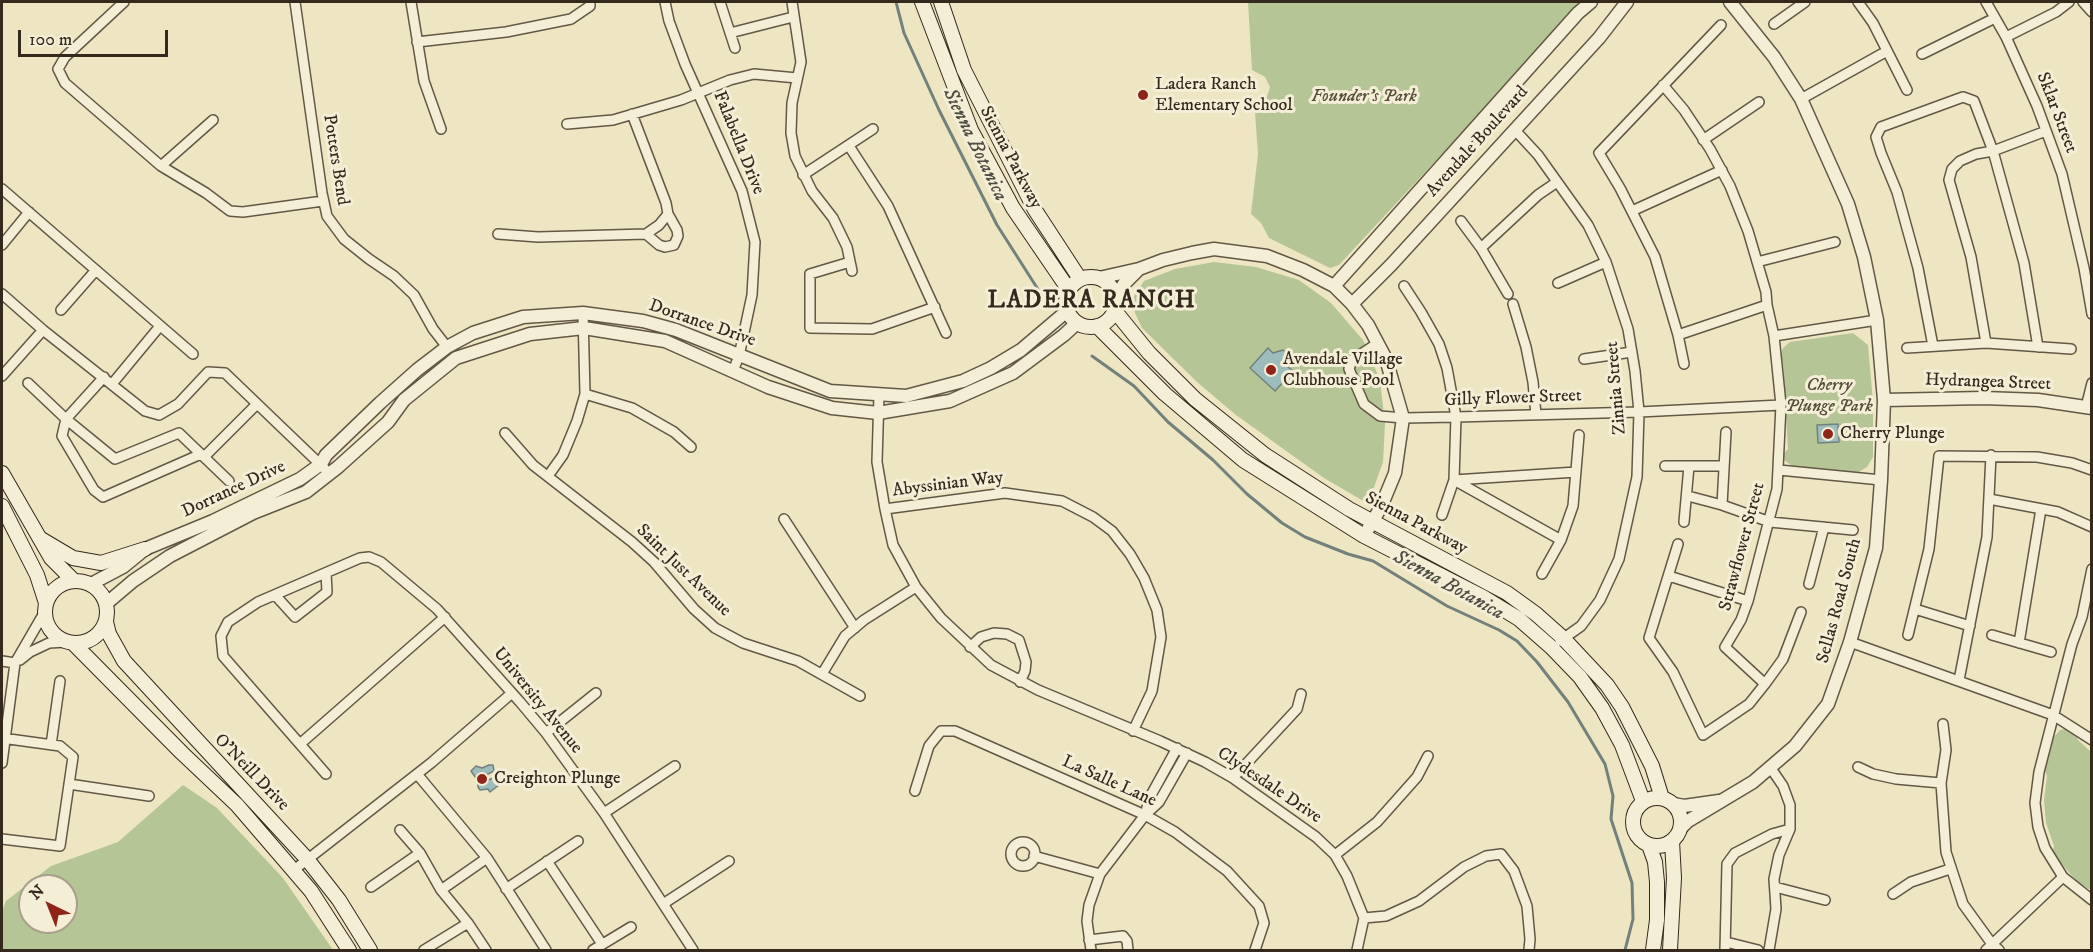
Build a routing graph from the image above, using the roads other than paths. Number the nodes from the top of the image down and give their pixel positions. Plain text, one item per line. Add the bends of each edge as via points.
1 (124, 2) edge
2 (295, 2) edge
3 (411, 2) edge
4 (665, 2) edge
5 (720, 2) edge
6 (792, 2) edge
7 (921, 2) edge
8 (941, 2) edge
9 (1591, 2) edge
10 (1627, 2) edge
11 (1730, 2) edge
12 (1805, 2) edge
13 (1858, 2) edge
14 (1986, 2) edge
15 (2068, 2) edge
16 (2083, 2) edge
17 (590, 4) edge
18 (2091, 12) edge
19 (793, 17) junction
20 (1995, 18) junction
21 (1774, 24) dead end
22 (1721, 25) dead end
23 (730, 33) junction
24 (2006, 37) junction
25 (417, 42) junction
26 (735, 48) dead end
27 (1887, 51) junction
28 (1922, 54) dead end
29 (798, 78) junction
30 (1663, 85) junction
31 (1907, 90) dead end
32 (699, 92) junction
33 (1801, 99) junction
34 (1759, 102) dead end
35 (632, 114) junction
36 (213, 120) dead end
37 (567, 124) dead end
38 (441, 129) dead end
39 (873, 129) dead end
40 (1514, 129) junction
41 (2046, 131) junction
42 (1703, 141) junction
43 (849, 146) junction
44 (1993, 151) junction
45 (161, 166) junction
46 (1722, 170) junction
47 (803, 176) junction
48 (1557, 182) junction
49 (2, 189) edge
50 (324, 201) junction
51 (1632, 211) junction
52 (29, 212) junction
53 (668, 214) junction
54 (1461, 222) dead end
55 (498, 234) dead end
56 (646, 234) junction
57 (1835, 242) dead end
58 (2, 245) edge
59 (1481, 248) junction
60 (1606, 262) junction
61 (1757, 262) junction
62 (1139, 269) junction
63 (96, 270) junction
64 (1099, 278) junction
65 (1080, 279) junction
66 (1557, 283) dead end
67 (1334, 286) junction
68 (1404, 286) dead end
69 (1069, 290) junction
70 (2, 294) edge
71 (1508, 294) dead end
72 (1115, 304) junction
73 (1352, 304) junction
74 (1513, 304) dead end
75 (1767, 305) junction
76 (935, 307) junction
77 (61, 310) dead end
78 (1067, 311) junction
79 (583, 314) junction
80 (2091, 314) edge
81 (1877, 320) junction
82 (1077, 323) junction
83 (160, 326) junction
84 (1097, 326) junction
85 (584, 328) junction
86 (43, 330) junction
87 (946, 333) dead end
88 (1678, 335) junction
89 (1774, 336) junction
90 (1377, 343) junction
91 (1986, 343) junction
92 (1933, 346) junction
93 (447, 347) junction
94 (2038, 347) junction
95 (1907, 348) dead end
96 (2070, 349) dead end
97 (1632, 352) junction
98 (193, 354) dead end
99 (739, 356) junction
100 (456, 358) junction
101 (1584, 359) dead end
102 (1684, 364) dead end
103 (733, 371) junction
104 (2, 376) edge
105 (104, 377) junction
106 (28, 383) dead end
107 (2091, 383) edge
108 (112, 384) junction
109 (585, 394) junction
110 (879, 395) junction
111 (1884, 400) junction
112 (257, 404) junction
113 (1781, 405) junction
114 (2089, 408) edge
115 (1639, 412) junction
116 (878, 413) junction
117 (1536, 415) junction
118 (1456, 417) junction
119 (1403, 418) junction
120 (66, 419) junction
121 (1726, 432) dead end
122 (505, 433) dead end
123 (1579, 435) dead end
124 (691, 447) dead end
125 (203, 455) junction
126 (1991, 455) junction
127 (1665, 466) dead end
128 (1689, 466) junction
129 (1724, 466) junction
130 (326, 469) junction
131 (1779, 470) junction
132 (2091, 470) edge
133 (1576, 472) junction
134 (2, 474) edge
135 (548, 476) junction
136 (1454, 480) junction
137 (1881, 480) junction
138 (229, 481) dead end
139 (1688, 496) junction
140 (1989, 499) junction
141 (1722, 505) junction
142 (2, 507) edge
143 (885, 509) junction
144 (2041, 509) junction
145 (1442, 515) dead end
146 (784, 519) dead end
147 (1373, 521) junction
148 (1684, 522) dead end
149 (1770, 522) junction
150 (1824, 527) junction
151 (2091, 527) edge
152 (1853, 531) dead end
153 (1364, 536) junction
154 (40, 538) junction
155 (1561, 540) junction
156 (1678, 544) dead end
157 (145, 549) junction
158 (2091, 569) edge
159 (326, 573) junction
160 (1542, 574) dead end
161 (1669, 576) junction
162 (74, 581) junction
163 (91, 584) junction
164 (1809, 584) dead end
165 (916, 587) junction
166 (275, 595) junction
167 (1748, 601) junction
168 (107, 603) junction
169 (45, 608) junction
170 (1915, 609) junction
171 (1801, 612) dead end
172 (445, 617) junction
173 (2082, 617) junction
174 (2091, 621) edge
175 (106, 622) junction
176 (1970, 626) junction
177 (855, 628) junction
178 (1908, 635) dead end
179 (1992, 635) dead end
180 (1563, 638) junction
181 (1850, 642) junction
182 (70, 643) junction
183 (2019, 643) junction
184 (970, 647) junction
185 (1551, 647) junction
186 (2051, 652) dead end
187 (2, 661) edge
188 (15, 663) junction
189 (822, 674) junction
190 (1959, 680) junction
191 (60, 681) dead end
192 (1020, 682) junction
193 (1765, 684) junction
194 (512, 693) junction
195 (596, 693) dead end
196 (1301, 694) dead end
197 (860, 696) dead end
198 (2053, 715) junction
199 (1943, 724) dead end
200 (1133, 730) junction
201 (546, 733) junction
202 (3, 738) edge
203 (2091, 740) edge
204 (300, 744) junction
205 (51, 745) junction
206 (1177, 748) junction
207 (1187, 753) junction
208 (1428, 756) dead end
209 (2, 763) edge
210 (675, 766) dead end
211 (1770, 767) junction
212 (1858, 767) dead end
213 (326, 774) dead end
214 (417, 774) junction
215 (1233, 778) junction
216 (1941, 783) junction
217 (69, 784) junction
218 (915, 790) dead end
219 (149, 796) dead end
220 (1643, 801) junction
221 (1668, 801) junction
222 (1720, 801) junction
223 (604, 813) junction
224 (1145, 815) junction
225 (1790, 829) junction
226 (400, 830) dead end
227 (1676, 835) junction
228 (2, 839) edge
229 (578, 841) dead end
230 (1649, 845) junction
231 (420, 853) junction
232 (1335, 855) junction
233 (1034, 856) dead end
234 (487, 858) junction
235 (307, 859) junction
236 (547, 861) junction
237 (729, 861) dead end
238 (1950, 869) junction
239 (294, 870) junction
240 (1100, 874) junction
241 (2063, 877) junction
242 (371, 887) dead end
243 (1775, 887) junction
244 (506, 889) junction
245 (441, 890) junction
246 (1893, 894) dead end
247 (1825, 900) dead end
248 (2091, 900) edge
249 (663, 904) junction
250 (1364, 918) junction
251 (468, 923) junction
252 (631, 927) dead end
253 (1089, 940) junction
254 (602, 944) junction
255 (1725, 946) edge
256 (1992, 948) edge
257 (692, 950) edge
258 (349, 951) edge
259 (370, 951) edge
260 (424, 951) edge
261 (486, 951) edge
262 (546, 951) edge
263 (593, 951) edge
264 (1091, 951) edge
265 (1128, 951) edge
266 (1255, 951) edge
267 (1357, 951) edge
268 (1529, 951) edge
269 (1653, 951) edge
270 (1670, 951) edge
271 (1758, 951) edge
272 (1769, 951) edge

1 - 45 street via 65,57 58,69 65,83
2 - 50 street, Potters Bend
3 - 25 street
4 - 32 street, Falabella Drive via 685,64
5 - 23 street
6 - 19 street
7 - 69 main road, Sienna Parkway via 971,130 1013,208
8 - 65 main road, Sienna Parkway via 964,70 1035,210
9 - 67 street, Avendale Boulevard
10 - 40 street, Avendale Boulevard via 1599,38
11 - 33 street, Sellas Road South via 1774,57
12 - 21 street
13 - 27 street via 1874,23
14 - 20 street, Sklar Street
15 - 24 street
16 - 18 street
17 - 25 street via 571,19 506,32
19 - 23 street
19 - 29 street via 801,62
20 - 24 street, Sklar Street
20 - 28 street
22 - 30 street
23 - 26 street
24 - 41 street, Sklar Street
25 - 38 street via 424,81
27 - 31 street
27 - 33 street
29 - 32 street via 754,74
29 - 47 street via 791,133
30 - 42 street, Strawflower Street
30 - 51 street via 1599,153
32 - 35 street
32 - 99 street, Falabella Drive via 742,191 755,242 753,295
33 - 81 street, Sellas Road South via 1848,204
34 - 42 street
35 - 37 street via 613,120
35 - 53 street
36 - 45 street
39 - 43 street
40 - 48 street, Zinnia Street
40 - 73 street, Avendale Boulevard
41 - 44 street
41 - 80 street, Sklar Street via 2062,174
42 - 46 street, Strawflower Street
43 - 47 street
43 - 76 street via 888,206
44 - 91 street via 1960,161 1949,180 1971,257
44 - 92 street via 1974,101 1963,97 1881,126 1876,136 1897,192 1918,268
44 - 94 street via 2024,263
45 - 50 street via 231,211
46 - 51 street
46 - 61 street, Strawflower Street
47 - 76 street via 833,218 847,247 851,267 810,274 810,328 872,328
48 - 59 street
48 - 60 street, Zinnia Street via 1588,225
49 - 52 street
50 - 93 street, Potters Bend via 327,216 344,239 414,295
51 - 88 street via 1655,257
52 - 58 street
52 - 63 street
53 - 56 street
53 - 56 street via 678,236 674,245 659,245
54 - 59 street
55 - 56 street
57 - 61 street
59 - 71 street
60 - 66 street
60 - 97 street, Zinnia Street
61 - 75 street, Strawflower Street
62 - 64 street
62 - 67 street via 1192,253 1233,250 1267,256
62 - 72 street via 1124,284
63 - 77 street
63 - 83 street
64 - 65 main road
64 - 72 main road, Sienna Parkway via 1110,285
65 - 69 main road
67 - 73 street
68 - 118 street via 1438,344
69 - 78 main road
70 - 86 street
72 - 84 main road via 1111,318
72 - 147 main road, Sienna Parkway via 1149,353 1195,399 1265,455
73 - 90 street
74 - 117 street via 1526,347
75 - 88 street
75 - 89 street, Strawflower Street
76 - 87 street
78 - 82 main road
78 - 110 street, Dorrance Drive via 1021,350 963,381 906,396
79 - 85 street
79 - 93 street, Dorrance Drive via 523,316 473,333
79 - 99 street, Dorrance Drive via 643,321
81 - 89 street
81 - 111 street, Sellas Road South
82 - 84 main road
82 - 116 street, Dorrance Drive via 1002,378 950,401
83 - 98 street
83 - 108 street
84 - 153 main road, Sienna Parkway via 1165,394 1243,460
85 - 100 street, Dorrance Drive via 530,334
85 - 103 street, Dorrance Drive via 665,341
85 - 109 street
86 - 104 street
86 - 105 street
88 - 102 street
89 - 113 street, Strawflower Street
90 - 119 street via 1386,359
90 - 119 street, Gilly Flower Street via 1352,360 1352,379 1364,404 1374,414
91 - 92 street
91 - 94 street
92 - 95 street
93 - 100 street
93 - 130 street, Dorrance Drive via 326,455
94 - 96 street
97 - 101 street
97 - 115 street, Zinnia Street
99 - 103 street, Falabella Drive
99 - 110 street, Dorrance Drive via 830,391
100 - 130 street, Dorrance Drive via 404,400 388,422
103 - 116 street, Dorrance Drive via 832,408
105 - 108 street
105 - 120 street
106 - 120 street
107 - 114 street
108 - 112 street via 145,411 159,414 178,404 208,372 225,374
109 - 124 street via 632,408 674,432
109 - 135 street via 563,455
110 - 116 street, Clydesdale Drive
111 - 114 street, Hydrangea Street via 2038,400
111 - 137 street, Sellas Road South
112 - 125 street
112 - 130 street
113 - 115 street, Gilly Flower Street
113 - 131 street, Strawflower Street
115 - 117 street, Gilly Flower Street
115 - 180 street, Zinnia Street via 1637,477 1619,559 1600,600 1581,626
116 - 143 street, Clydesdale Drive via 877,462
117 - 118 street, Gilly Flower Street
118 - 119 street, Gilly Flower Street
118 - 136 street
119 - 147 street via 1395,473
120 - 125 street via 115,459 179,433
120 - 125 street via 62,436 94,489 103,497
121 - 129 street
122 - 135 street, Saint Just Avenue via 532,465
123 - 133 street
125 - 138 street
126 - 132 street via 2037,457
126 - 140 street
126 - 170 street via 1939,456 1929,549
127 - 128 street
128 - 129 street
128 - 139 street
129 - 141 street
130 - 157 street, Dorrance Drive
130 - 168 street, Dorrance Drive via 306,492 253,513 170,556
131 - 137 street
131 - 149 street, Strawflower Street
133 - 136 street
133 - 155 street via 1573,506
134 - 154 main road
135 - 189 street, Saint Just Avenue via 654,562 715,628 743,644 798,661
136 - 145 street
136 - 155 street
137 - 181 street, Sellas Road South via 1876,548
139 - 141 street
139 - 148 street
140 - 144 street
140 - 176 street via 1987,537
141 - 149 street
142 - 169 main road, O'Neill Drive via 37,575
143 - 165 street, Clydesdale Drive via 893,545
143 - 200 street, Abyssinian Way via 1005,493 1062,501 1112,531 1144,578 1157,610 1161,637 1152,691
144 - 151 street
144 - 183 street
146 - 177 street
147 - 153 street
147 - 180 main road, Sienna Parkway via 1507,593
149 - 150 street
149 - 167 street, Strawflower Street
150 - 152 street
150 - 164 street
153 - 185 main road, Sienna Parkway via 1483,597 1519,619
154 - 157 main road via 73,558 101,563
154 - 162 main road via 51,558
155 - 160 street
156 - 161 street
157 - 163 street, Dorrance Drive via 123,567
158 - 173 street
159 - 166 street
159 - 166 street via 327,592 295,617
159 - 172 street, University Avenue via 369,557 381,562
161 - 167 street
161 - 193 street via 1649,638 1673,672 1703,735 1749,704
162 - 163 main road
162 - 169 main road via 58,587
163 - 168 main road
165 - 177 street
165 - 184 street, Clydesdale Drive
166 - 204 street via 228,622 221,636 223,656
167 - 193 street, Strawflower Street via 1725,646
168 - 175 main road, O'Neill Drive
169 - 182 main road, O'Neill Drive via 51,632
169 - 188 street
170 - 176 street
170 - 178 street
171 - 193 street via 1783,659
172 - 194 street, University Avenue
172 - 204 street
173 - 174 street
173 - 198 street
175 - 182 main road via 94,637
175 - 235 main road, O'Neill Drive via 124,661
176 - 190 street
177 - 189 street
179 - 183 street
180 - 185 street, Zinnia Street
180 - 221 main road, Sienna Parkway via 1622,707
181 - 190 street
181 - 211 street, Sellas Road South via 1828,704 1795,746
182 - 188 street via 49,644
182 - 239 main road, O'Neill Drive via 237,806
183 - 186 street
184 - 192 street, Clydesdale Drive
184 - 192 street via 981,637 994,633 1018,639 1026,662
185 - 220 main road, Sienna Parkway via 1580,677 1602,708 1622,745
187 - 188 street
188 - 202 street
189 - 197 street, Saint Just Avenue
190 - 198 street
191 - 205 street
192 - 200 street, Clydesdale Drive
194 - 201 street, University Avenue
194 - 214 street
195 - 201 street
196 - 215 street via 1297,709
198 - 203 street
198 - 241 street via 2035,803 2044,848
199 - 216 street via 1946,750
200 - 206 street, Clydesdale Drive
201 - 223 street, University Avenue
202 - 205 street
202 - 209 street
204 - 213 street
205 - 217 street via 60,746 73,757
206 - 207 street, Clydesdale Drive
206 - 224 street via 1150,797
207 - 215 street, Clydesdale Drive
207 - 224 street via 1159,802
208 - 232 street via 1417,777 1377,822
210 - 223 street
211 - 222 street, Sellas Road South
211 - 225 street via 1790,805
212 - 216 street via 1896,779
214 - 234 street
214 - 235 street
215 - 232 street, Clydesdale Drive
216 - 238 street via 1943,836
217 - 219 street
217 - 228 street via 60,846
218 - 224 street, La Salle Lane via 929,746 942,731 955,731
220 - 221 main road via 1655,797
220 - 230 main road via 1632,821 1636,836
221 - 222 street, Sellas Road South via 1684,806
221 - 227 main road, Sienna Parkway via 1680,816
222 - 227 street, Sellas Road South via 1688,821
223 - 249 street, University Avenue
224 - 240 street
224 - 266 street, La Salle Lane via 1227,871 1259,906 1264,922
225 - 243 street via 1779,855
225 - 255 street via 1735,853 1727,864
226 - 231 street
227 - 230 main road via 1657,846
227 - 270 main road, Sienna Parkway
229 - 236 street
230 - 269 main road via 1657,882
231 - 242 street
231 - 245 street
232 - 250 street, Clydesdale Drive
233 - 240 street
234 - 244 street
234 - 245 street
235 - 239 street
235 - 259 main road, O'Neill Drive via 339,900
236 - 244 street
236 - 254 street
237 - 249 street
238 - 246 street via 1911,882
238 - 256 street via 1964,904
239 - 258 main road, O'Neill Drive
240 - 253 street via 1089,904
241 - 248 street
241 - 256 street
243 - 247 street
243 - 272 street via 1776,909
244 - 262 street
245 - 251 street
249 - 257 street, University Avenue
250 - 267 street
250 - 268 street via 1386,915 1419,901 1464,867 1486,856 1501,854 1514,871 1527,906
251 - 260 street
251 - 261 street
252 - 254 street
253 - 264 street
253 - 265 street via 1123,936
254 - 263 street
255 - 271 street

